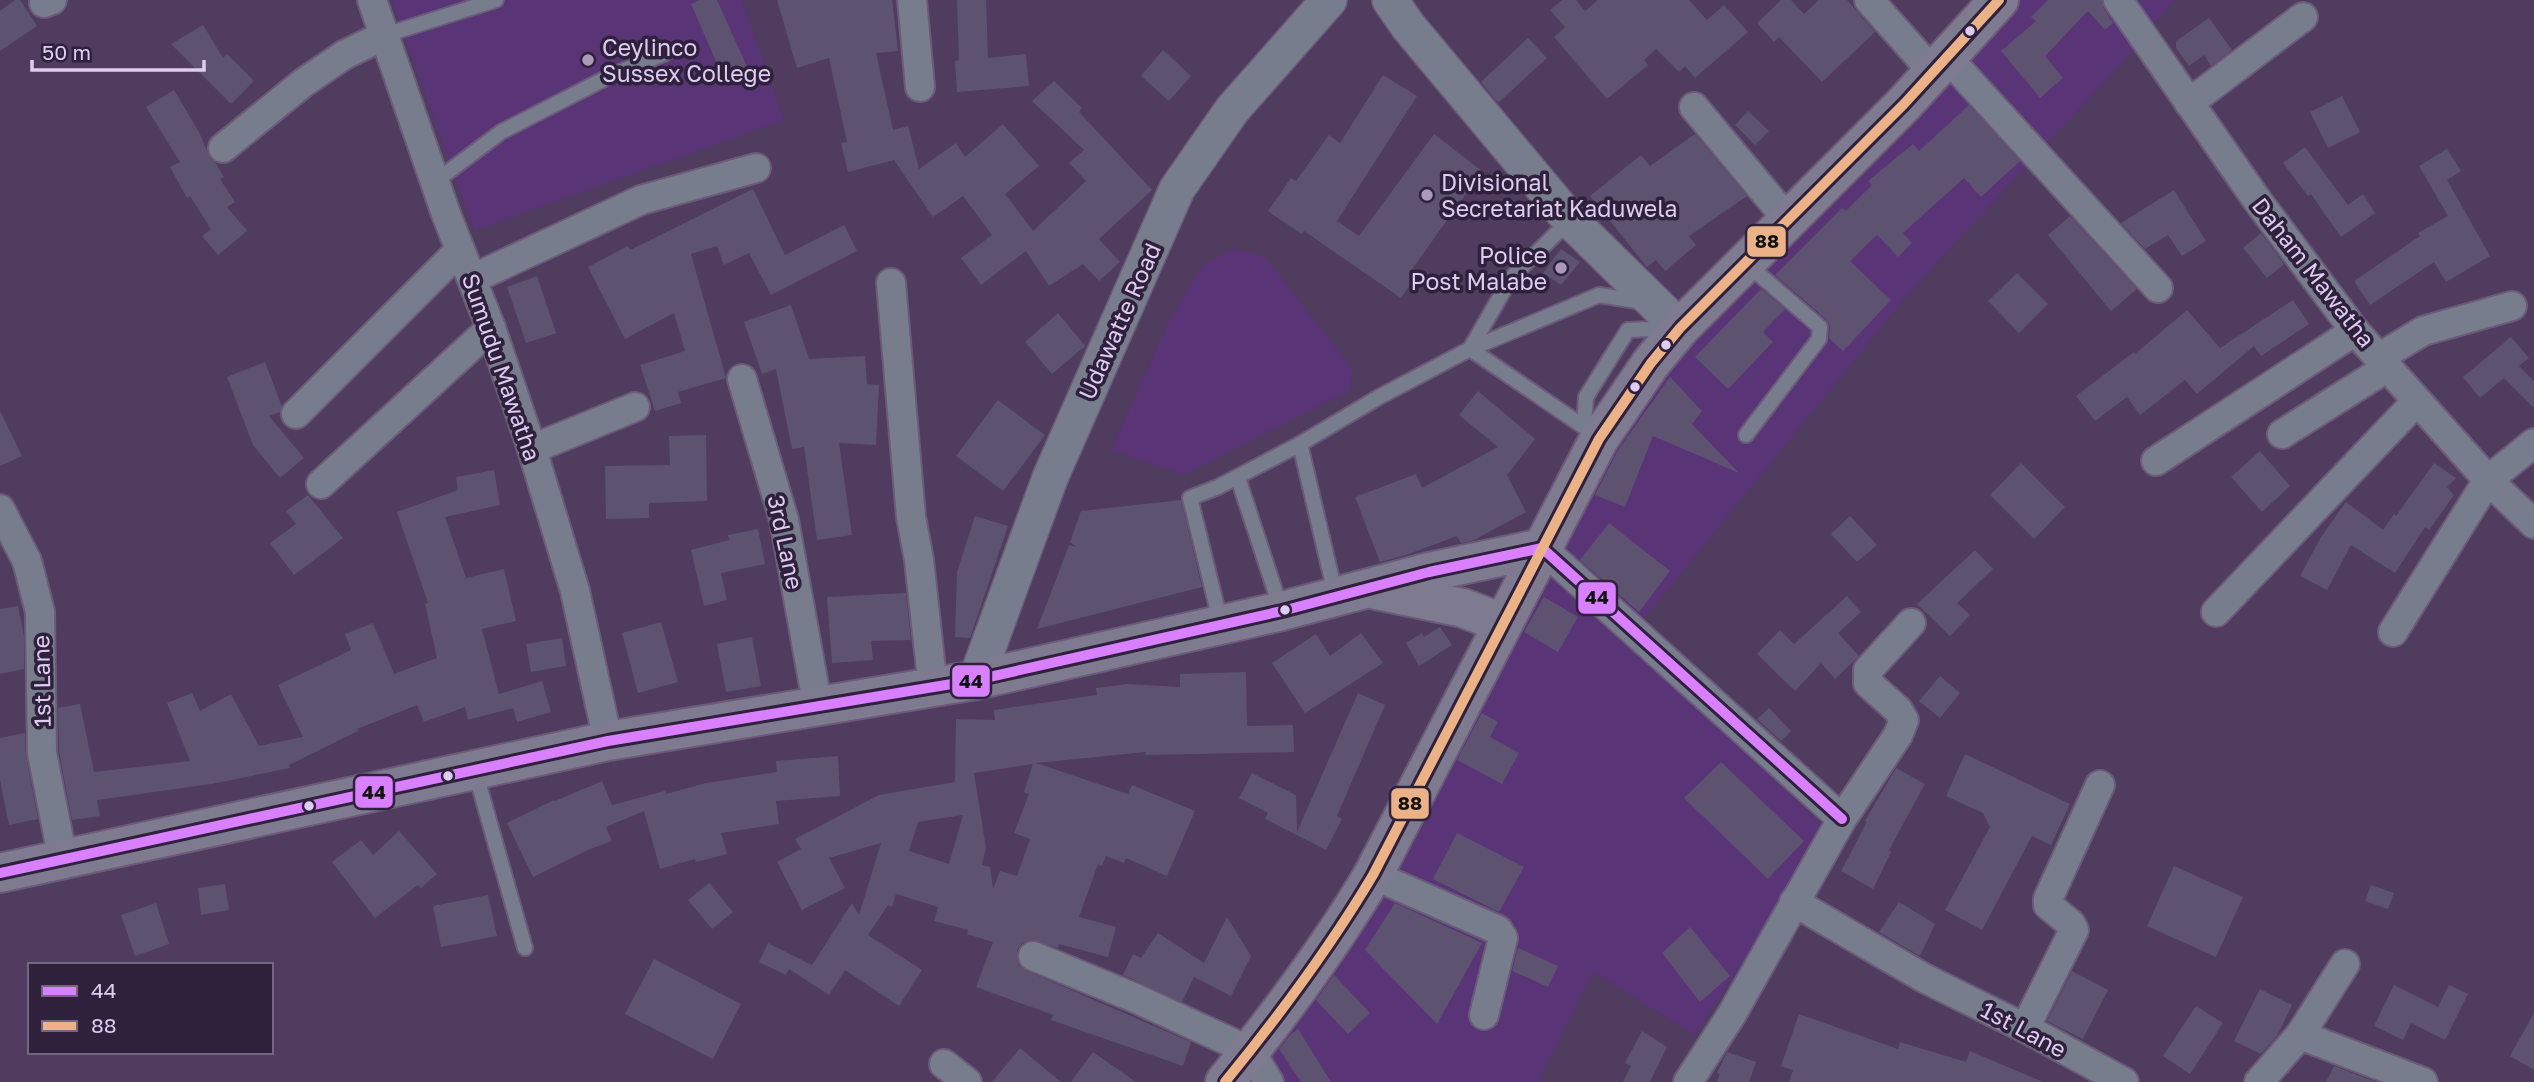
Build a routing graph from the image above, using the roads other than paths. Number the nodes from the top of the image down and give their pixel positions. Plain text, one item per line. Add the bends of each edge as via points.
1 (372, 0) edge
2 (496, 0) edge
3 (912, 0) edge
4 (1329, 0) edge
5 (1390, 0) edge
6 (1869, 0) edge
7 (1999, 0) edge
8 (2118, 0) edge
9 (2303, 17) dead end
10 (384, 34) junction
11 (666, 53) dead end
12 (1940, 65) junction
13 (920, 87) dead end
14 (2189, 103) junction
15 (1694, 107) dead end
16 (222, 148) dead end
17 (756, 168) dead end
18 (436, 181) junction
19 (1570, 220) junction
20 (1788, 220) junction
21 (460, 250) junction
22 (1745, 262) junction
23 (472, 279) junction
24 (891, 284) dead end
25 (2158, 288) dead end
26 (2512, 306) dead end
27 (1672, 319) junction
28 (491, 328) junction
29 (2355, 331) junction
30 (1470, 349) junction
31 (2384, 362) junction
32 (742, 379) dead end
33 (2416, 402) junction
34 (635, 407) dead end
35 (296, 414) dead end
36 (1592, 433) junction
37 (2282, 434) dead end
38 (1746, 435) dead end
39 (2534, 443) edge
40 (1300, 444) junction
41 (532, 449) junction
42 (2156, 461) dead end
43 (1238, 478) junction
44 (2488, 480) junction
45 (321, 484) dead end
46 (0, 509) edge
47 (2534, 524) edge
48 (1542, 548) junction
49 (1354, 594) junction
50 (1282, 611) junction
51 (2216, 612) dead end
52 (1502, 623) junction
53 (1911, 623) dead end
54 (1221, 625) junction
55 (2393, 632) dead end
56 (976, 680) junction
57 (933, 688) junction
58 (818, 708) junction
59 (608, 741) junction
60 (475, 769) junction
61 (2100, 785) dead end
62 (1842, 820) junction
63 (63, 860) junction
64 (0, 873) edge
65 (1373, 875) junction
66 (1794, 902) junction
67 (525, 948) dead end
68 (1033, 956) dead end
69 (2346, 964) dead end
70 (1484, 1014) dead end
71 (2025, 1028) junction
72 (2300, 1035) junction
73 (944, 1064) dead end
74 (1260, 1067) edge
75 (967, 1082) edge
76 (1225, 1082) edge
77 (1688, 1082) edge
78 (2124, 1082) edge
79 (2259, 1082) edge
80 (2423, 1082) edge

1 - 10 street, Sumudu Mawatha
2 - 10 lane
3 - 13 street
4 - 56 street, Udawatte Road via 1232,110 1177,189 1050,478
5 - 19 street
6 - 12 street
7 - 12 main road
8 - 14 street, Daham Mawatha
9 - 14 street
10 - 16 street via 303,83
10 - 18 street, Sumudu Mawatha
11 - 18 lane via 500,132
12 - 20 main road
12 - 25 street
14 - 29 street, Daham Mawatha
15 - 20 street
17 - 23 street via 641,200
18 - 21 street, Sumudu Mawatha
19 - 27 street
19 - 30 lane via 1511,278
20 - 22 main road
21 - 23 street, Sumudu Mawatha
21 - 35 street
22 - 27 main road
22 - 38 lane via 1820,327 1819,339
23 - 28 street, Sumudu Mawatha
24 - 57 street via 911,516
26 - 31 street via 2423,331
27 - 30 lane via 1641,301 1599,295
27 - 36 main road via 1651,363
28 - 41 street, Sumudu Mawatha
28 - 45 street
29 - 31 street, Daham Mawatha
29 - 42 street
30 - 36 lane
30 - 40 lane
31 - 33 street, Daham Mawatha
31 - 37 street
32 - 58 street, 3rd Lane via 784,520
33 - 44 street, Daham Mawatha
33 - 51 street
34 - 41 street
36 - 48 main road
39 - 44 street
40 - 43 lane
40 - 49 lane
41 - 59 street, Sumudu Mawatha via 575,591
43 - 50 lane
43 - 54 lane via 1190,498
44 - 47 street, Daham Mawatha
44 - 55 street
46 - 63 street, 1st Lane via 27,561 40,612 42,753
48 - 49 main road via 1429,572
48 - 52 main road
48 - 62 street
49 - 50 main road
49 - 52 main road via 1463,608
50 - 54 main road
52 - 65 main road
53 - 62 street via 1868,670 1868,683 1904,720
54 - 56 main road
56 - 57 main road
57 - 58 main road
58 - 59 main road
59 - 60 main road
60 - 63 main road
60 - 67 lane
61 - 71 street via 2048,899 2048,905 2074,929
62 - 66 street
63 - 64 main road
65 - 70 street via 1498,930 1503,938
65 - 74 main road
66 - 71 street, 1st Lane via 1924,978
66 - 77 street
68 - 74 street via 1135,998
69 - 72 street
71 - 78 street, 1st Lane
72 - 79 street
72 - 80 street
73 - 75 street
74 - 76 main road

